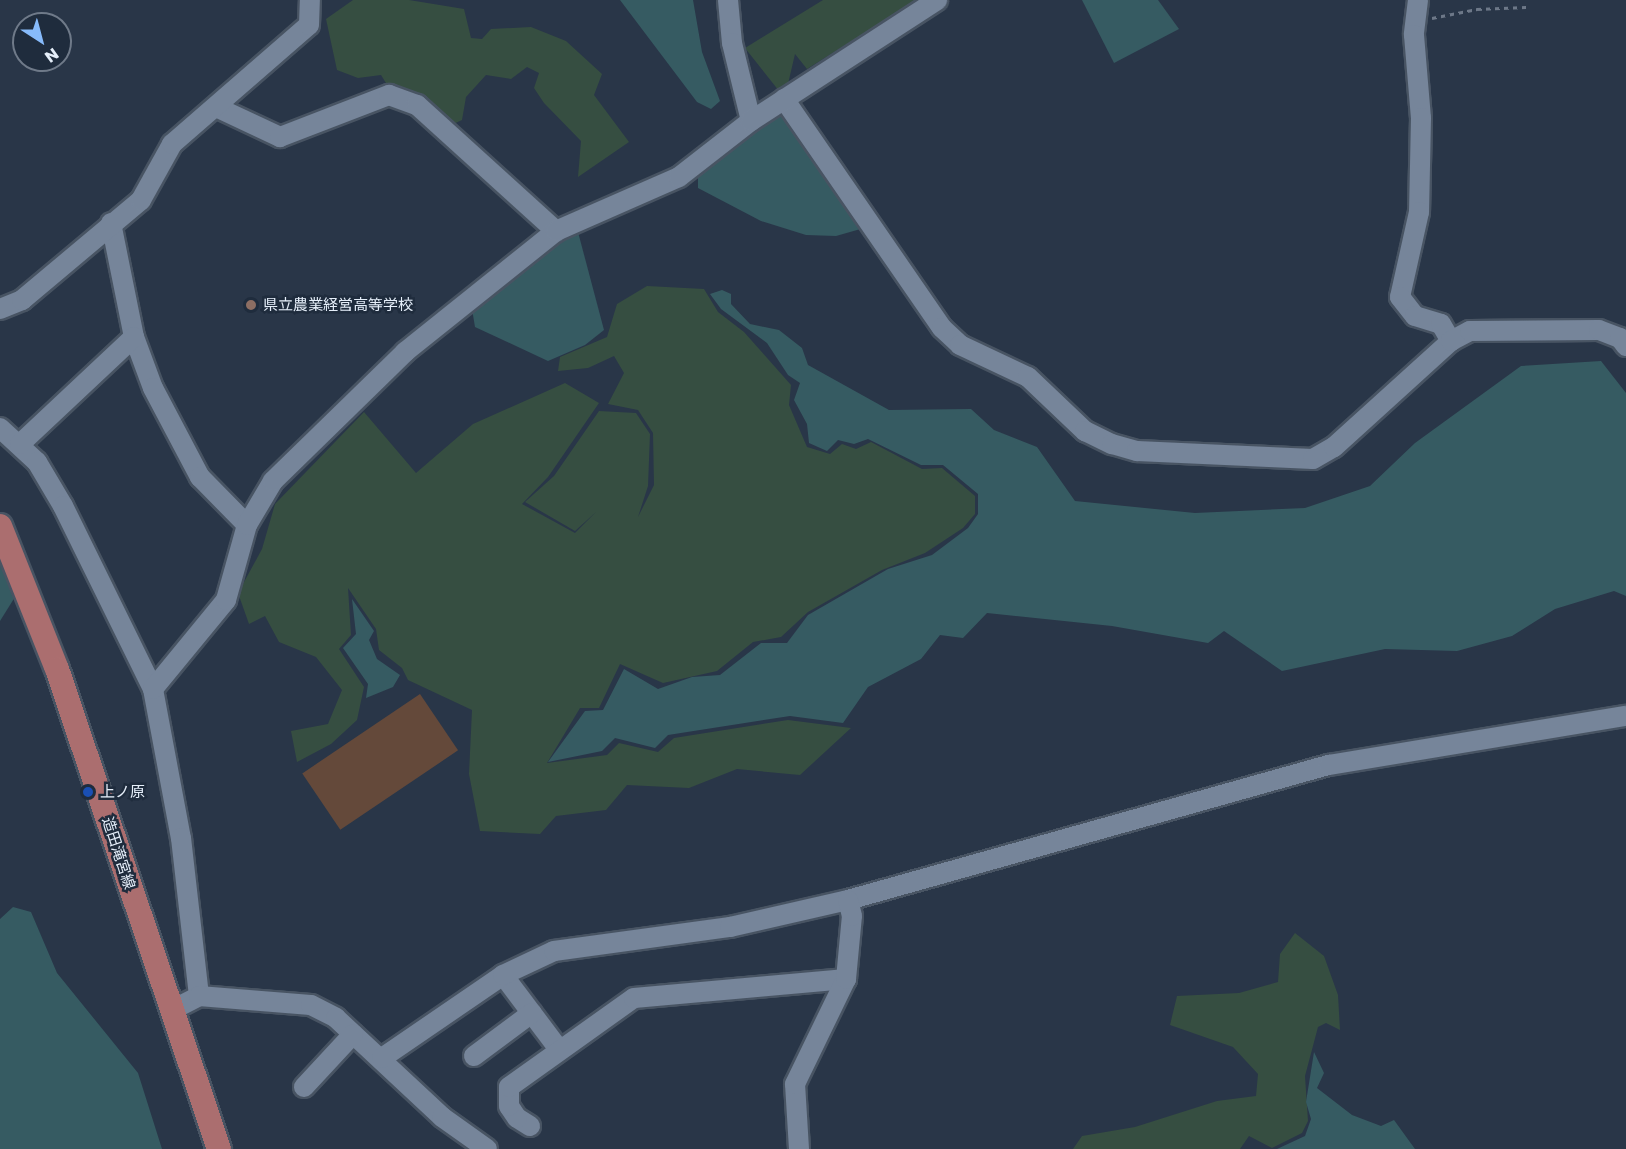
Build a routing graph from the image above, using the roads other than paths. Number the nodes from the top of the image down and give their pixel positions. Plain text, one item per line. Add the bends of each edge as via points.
1 (310, 0) edge
2 (728, 0) edge
3 (937, 0) edge
4 (1417, 9) edge
5 (784, 99) junction
6 (216, 107) junction
7 (751, 121) junction
8 (111, 223) junction
9 (556, 231) junction
10 (0, 309) edge
11 (134, 337) junction
12 (1451, 340) junction
13 (1626, 346) edge
14 (0, 428) edge
15 (20, 444) junction
16 (247, 525) junction
17 (0, 526) edge
18 (153, 689) junction
19 (1626, 716) edge
20 (848, 900) junction
21 (503, 975) junction
22 (846, 979) junction
23 (199, 996) junction
24 (172, 1010) junction
25 (532, 1013) junction
26 (353, 1034) junction
27 (555, 1044) dead end
28 (474, 1056) dead end
29 (382, 1058) junction
30 (304, 1086) dead end
31 (530, 1126) dead end
32 (219, 1149) edge
33 (487, 1149) edge
34 (798, 1149) edge

1 - 6 street via 309,25
2 - 7 street via 732,43
3 - 5 street
4 - 12 street via 1419,212 1400,297 1414,316 1441,324
5 - 7 street
5 - 12 street via 942,328 960,345 1028,377 1085,431 1112,444 1137,451 1313,459 1334,447
6 - 8 street via 172,144 141,200
6 - 9 street via 280,138 389,95 417,105
7 - 9 street via 679,177
8 - 10 street via 22,300
8 - 11 street
9 - 16 street via 397,360 273,481
11 - 15 street
11 - 16 street via 176,439 200,477
12 - 13 street via 1470,331 1566,334 1599,330 1620,338
14 - 15 street
15 - 18 street via 63,506
16 - 18 street via 226,600
17 - 24 main road, 造田滝宮線 via 50,649
18 - 23 street via 181,838
19 - 20 street via 1329,765
20 - 21 street via 730,927 554,951
20 - 22 street via 852,916
21 - 25 street
21 - 29 street
22 - 31 street via 634,998 508,1087 509,1106 517,1118
22 - 34 street via 795,1084
23 - 24 street
23 - 26 street via 311,1005
24 - 32 main road, 造田滝宮線
25 - 27 street
25 - 28 street
26 - 29 street
26 - 30 street
29 - 33 street via 442,1117

